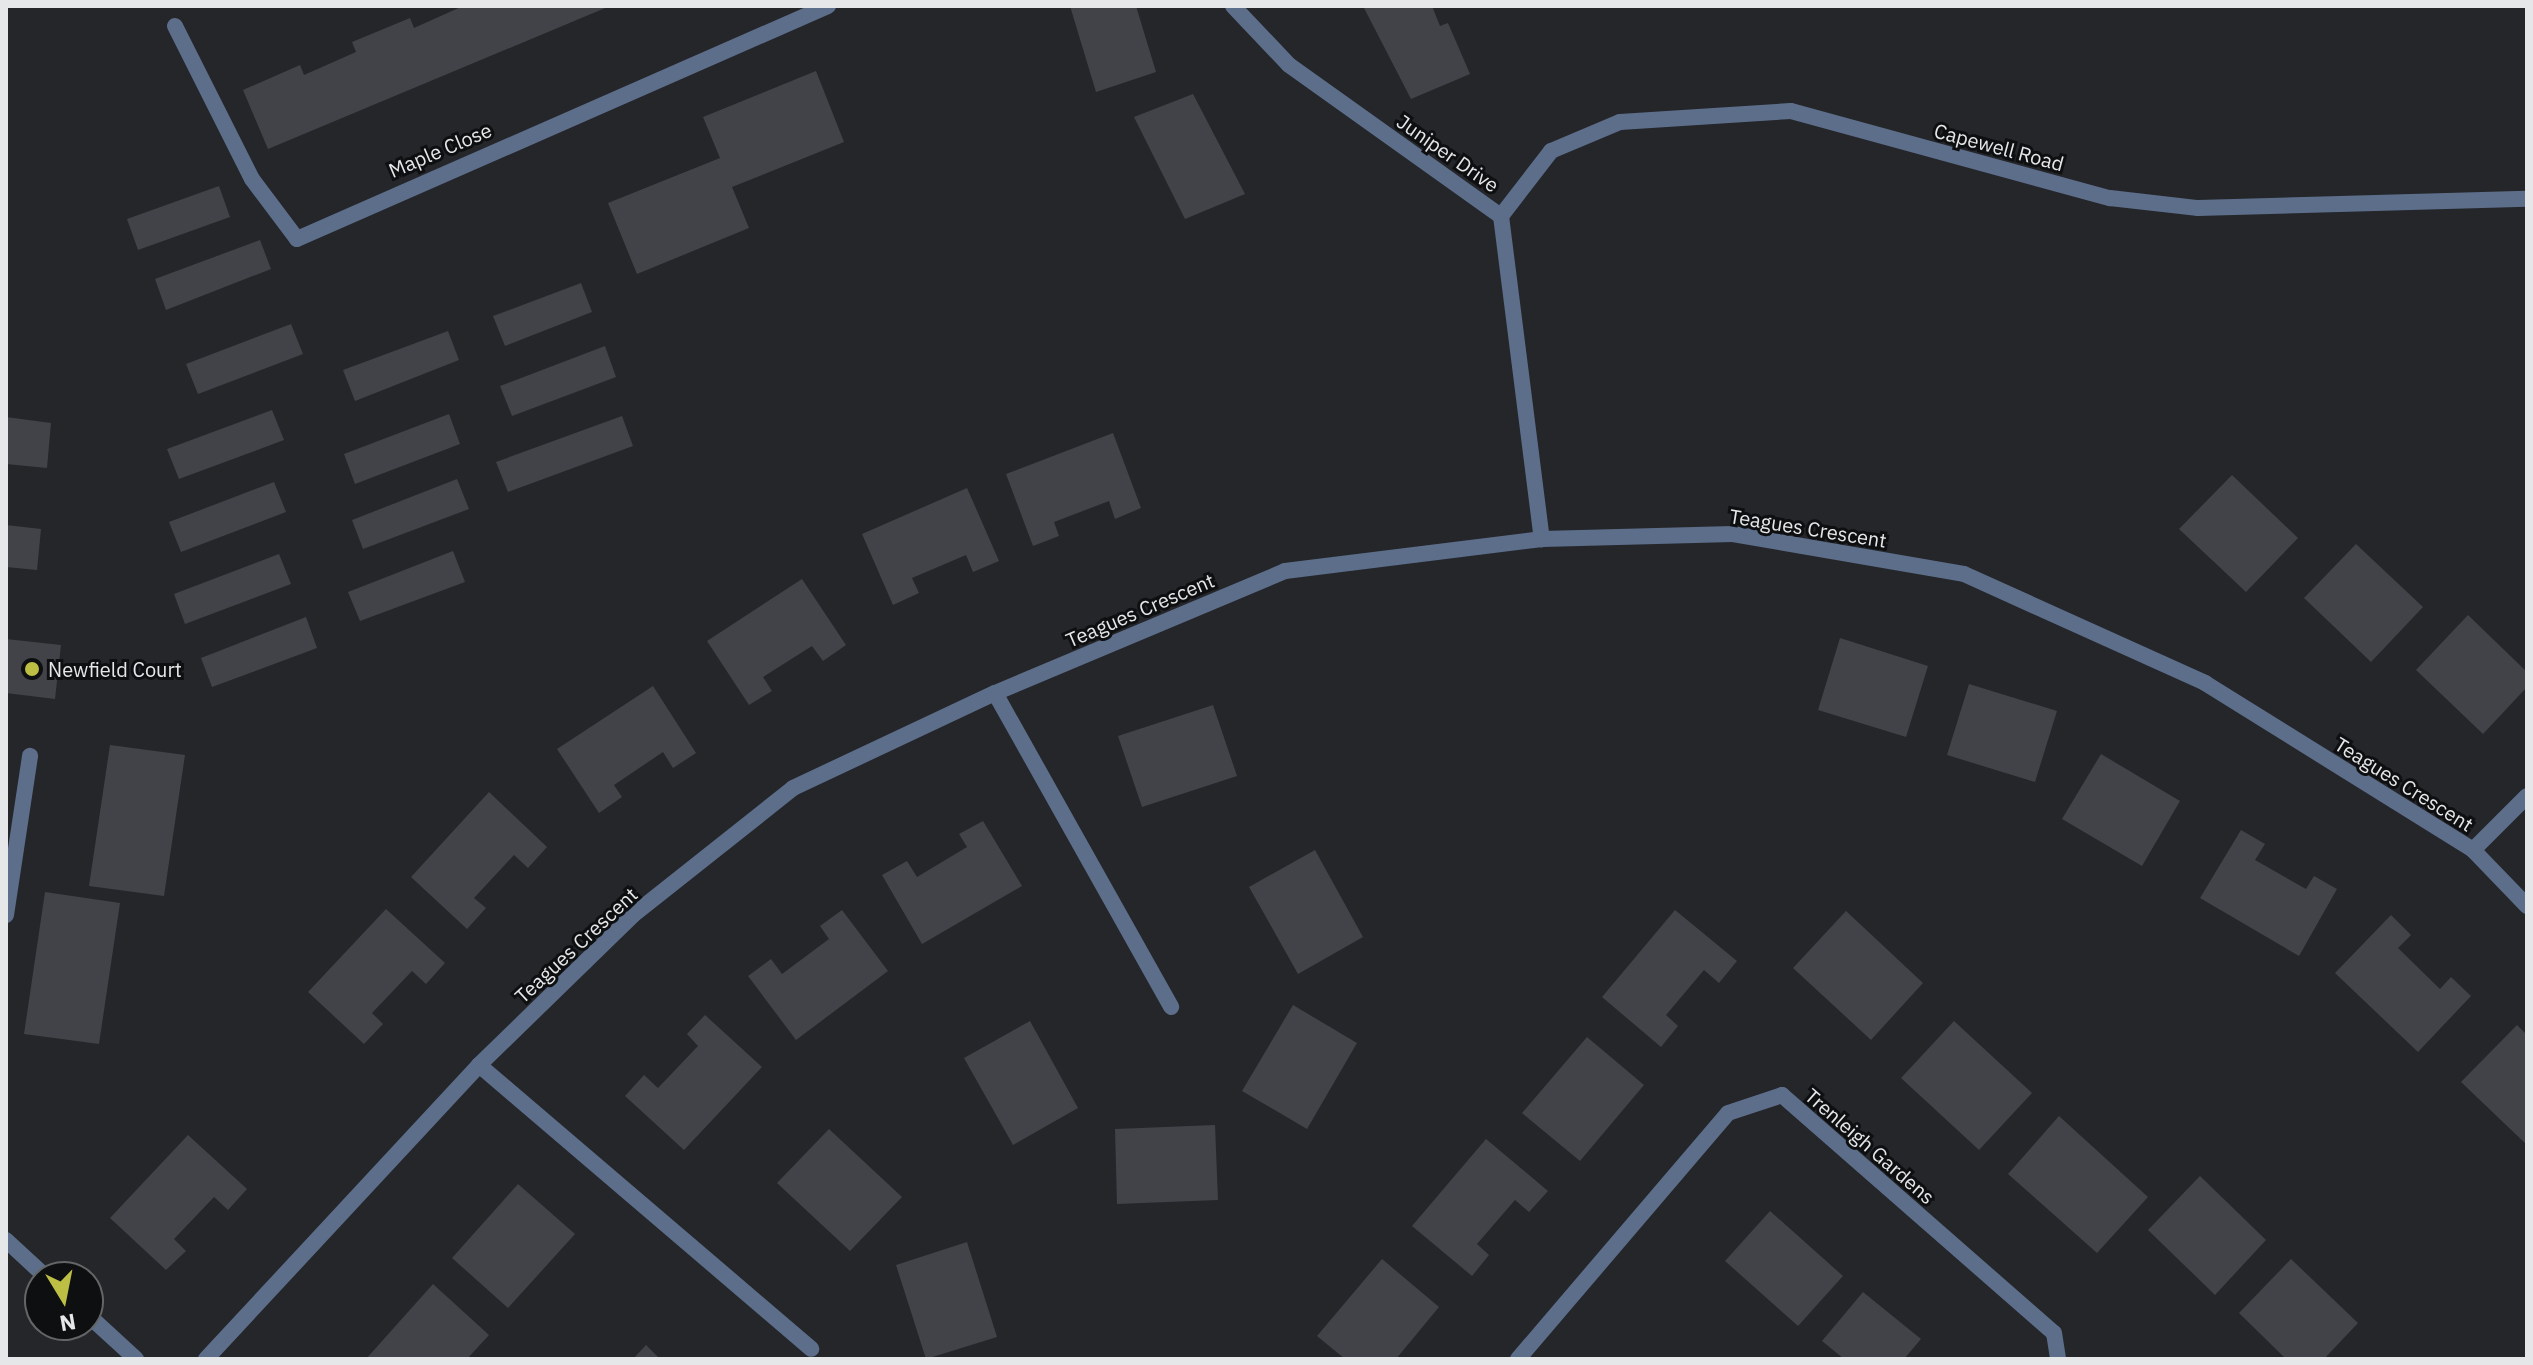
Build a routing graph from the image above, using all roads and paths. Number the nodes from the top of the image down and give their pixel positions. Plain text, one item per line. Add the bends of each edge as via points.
1 (828, 6) edge
2 (1233, 6) edge
3 (175, 26) dead end
4 (2527, 199) edge
5 (1501, 216) junction
6 (1542, 539) junction
7 (995, 693) junction
8 (30, 756) dead end
9 (2527, 796) edge
10 (2473, 850) junction
11 (2527, 906) edge
12 (6, 915) edge
13 (1171, 1007) dead end
14 (479, 1065) junction
15 (6, 1240) edge
16 (29, 1261) edge
17 (104, 1330) edge
18 (811, 1349) dead end
19 (136, 1359) edge
20 (206, 1359) edge
21 (1518, 1359) edge
22 (2058, 1359) edge

1 - 3 street, Maple Close via 297,239 252,179
2 - 5 street, Juniper Drive via 1289,65
4 - 5 street, Capewell Road via 2198,208 2110,198 1791,111 1620,122 1551,151
5 - 6 street, Juniper Drive
6 - 7 street, Teagues Crescent via 1285,571
6 - 10 street, Teagues Crescent via 1733,534 1964,574 2205,683
7 - 13 street
7 - 14 street, Teagues Crescent via 793,788 633,915
8 - 12 street
9 - 10 street, Teagues Crescent
10 - 11 street, Teagues Crescent
14 - 18 street
14 - 20 street, Teagues Crescent
15 - 16 street
17 - 19 street
21 - 22 street, Trenleigh Gardens via 1728,1113 1782,1095 2054,1333

